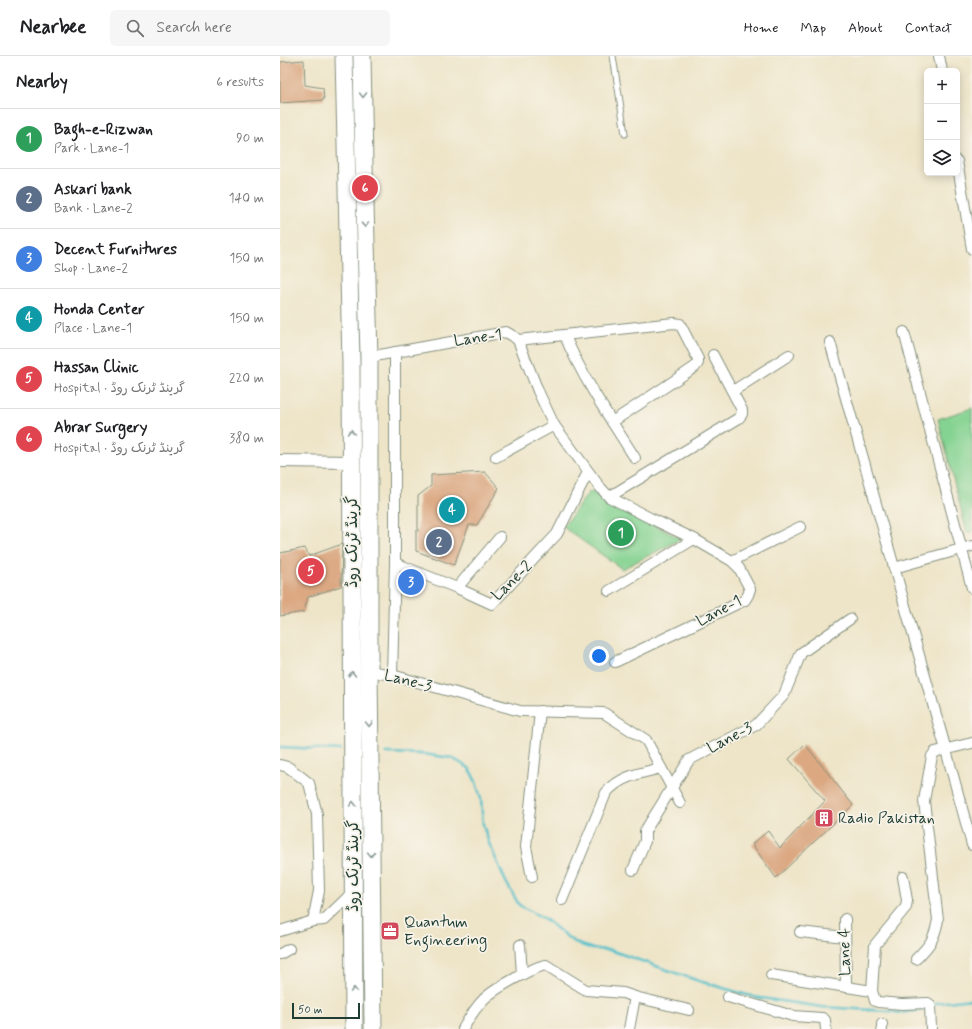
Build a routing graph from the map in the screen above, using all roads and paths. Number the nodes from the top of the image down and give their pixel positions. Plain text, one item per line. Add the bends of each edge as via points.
1 (344, 56) edge
2 (362, 56) edge
3 (613, 56) edge
4 (939, 56) edge
5 (941, 68) edge
6 (625, 134) dead end
7 (960, 176) edge
8 (972, 249) edge
9 (904, 332) dead end
10 (565, 336) junction
11 (518, 340) junction
12 (830, 342) dead end
13 (395, 352) junction
14 (713, 355) dead end
15 (789, 355) dead end
16 (369, 357) junction
17 (733, 391) junction
18 (612, 422) junction
19 (554, 425) junction
20 (496, 457) dead end
21 (634, 458) dead end
22 (280, 461) edge
23 (351, 462) junction
24 (368, 462) junction
25 (588, 472) junction
26 (609, 497) junction
27 (800, 527) dead end
28 (500, 537) dead end
29 (694, 539) junction
30 (972, 546) edge
31 (961, 549) junction
32 (732, 561) junction
33 (394, 563) junction
34 (894, 568) junction
35 (457, 588) junction
36 (972, 588) edge
37 (609, 591) dead end
38 (850, 619) dead end
39 (369, 629) junction
40 (615, 662) dead end
41 (369, 671) junction
42 (392, 675) junction
43 (540, 711) junction
44 (972, 743) edge
45 (946, 750) junction
46 (280, 765) edge
47 (661, 768) junction
48 (671, 787) junction
49 (680, 803) dead end
50 (972, 845) edge
51 (633, 870) dead end
52 (532, 877) dead end
53 (903, 877) dead end
54 (353, 892) junction
55 (562, 900) dead end
56 (845, 919) dead end
57 (313, 921) junction
58 (280, 931) edge
59 (800, 932) dead end
60 (845, 937) junction
61 (520, 945) dead end
62 (916, 959) dead end
63 (522, 974) junction
64 (770, 975) dead end
65 (846, 986) junction
66 (872, 991) junction
67 (635, 997) junction
68 (728, 997) dead end
69 (689, 1010) dead end
70 (354, 1029) edge
71 (373, 1029) edge
72 (463, 1029) edge
73 (628, 1029) edge
74 (826, 1029) edge
75 (931, 1029) edge

23 -> 1 highway, گرینڈ ٹرنک روڈ
2 -> 16 highway, گرینڈ ٹرنک روڈ
3 - 6 lane
4 - 5 street
7 - 8 street
9 - 31 street
10 - 11 street
10 - 18 street via 572,353
10 - 18 street via 680,324 698,359 698,364
11 - 13 street, Lane-1 via 506,332
11 - 19 street, Lane-1
12 - 34 street
13 - 16 street, Lane-1
13 - 33 street
14 - 17 street
15 - 17 street
16 - 24 highway, گرینڈ ٹرنک روڈ
16 - 39 highway, گرینڈ ٹرنک روڈ via 377,395 380,490 378,556
17 - 26 street via 742,410 739,418
18 - 21 street
19 - 20 street
19 - 25 street, Lane-1
22 - 23 street
23 - 24 highway
54 -> 23 highway, گرینڈ ٹرنک روڈ
24 - 39 highway, گرینڈ ٹرنک روڈ
25 - 26 street, Lane-1
25 - 35 street, Lane-2 via 557,534 492,604
26 - 29 street, Lane-1
27 - 32 street
28 - 35 street
29 - 32 street, Lane-1
29 - 37 street
30 - 31 street
31 - 34 street
31 - 36 street
32 - 40 street, Lane-1 via 739,568 750,589 745,600
33 - 35 street, Lane-2
33 - 42 street
34 - 45 street
38 - 48 street, Lane-3 via 801,653 784,695 756,725 689,760
39 - 41 highway, گرینڈ ٹرنک روڈ
41 - 42 street, Lane-3
41 -> 71 highway, گرینڈ ٹرنک روڈ
42 - 43 street, Lane-3 via 520,711
43 - 47 street, Lane-3 via 604,713 646,740
43 - 52 street via 526,847
44 - 45 street
45 - 50 street
45 - 62 street via 936,752 932,756 924,801 938,920 930,945
46 - 57 street via 288,767 309,783 317,814 319,891
47 - 48 street, Lane-3
47 - 55 street via 623,779 606,793
48 - 49 street, Lane-3
48 - 51 street via 645,831 646,841
53 - 66 street via 907,904 874,945
54 - 57 street via 324,920
70 -> 54 highway, گرینڈ ٹرنک روڈ
56 - 60 street, Lane 4
57 - 58 street
59 - 60 street
60 - 65 street, Lane 4
61 - 63 street
63 - 67 street via 546,966 586,990 623,993
63 - 72 street via 486,998 473,1012
64 - 65 street
65 - 66 street
66 - 75 street via 873,998 878,1002 928,1003
67 - 69 street
67 - 73 street
68 - 74 street via 793,1016 822,1018 825,1020

